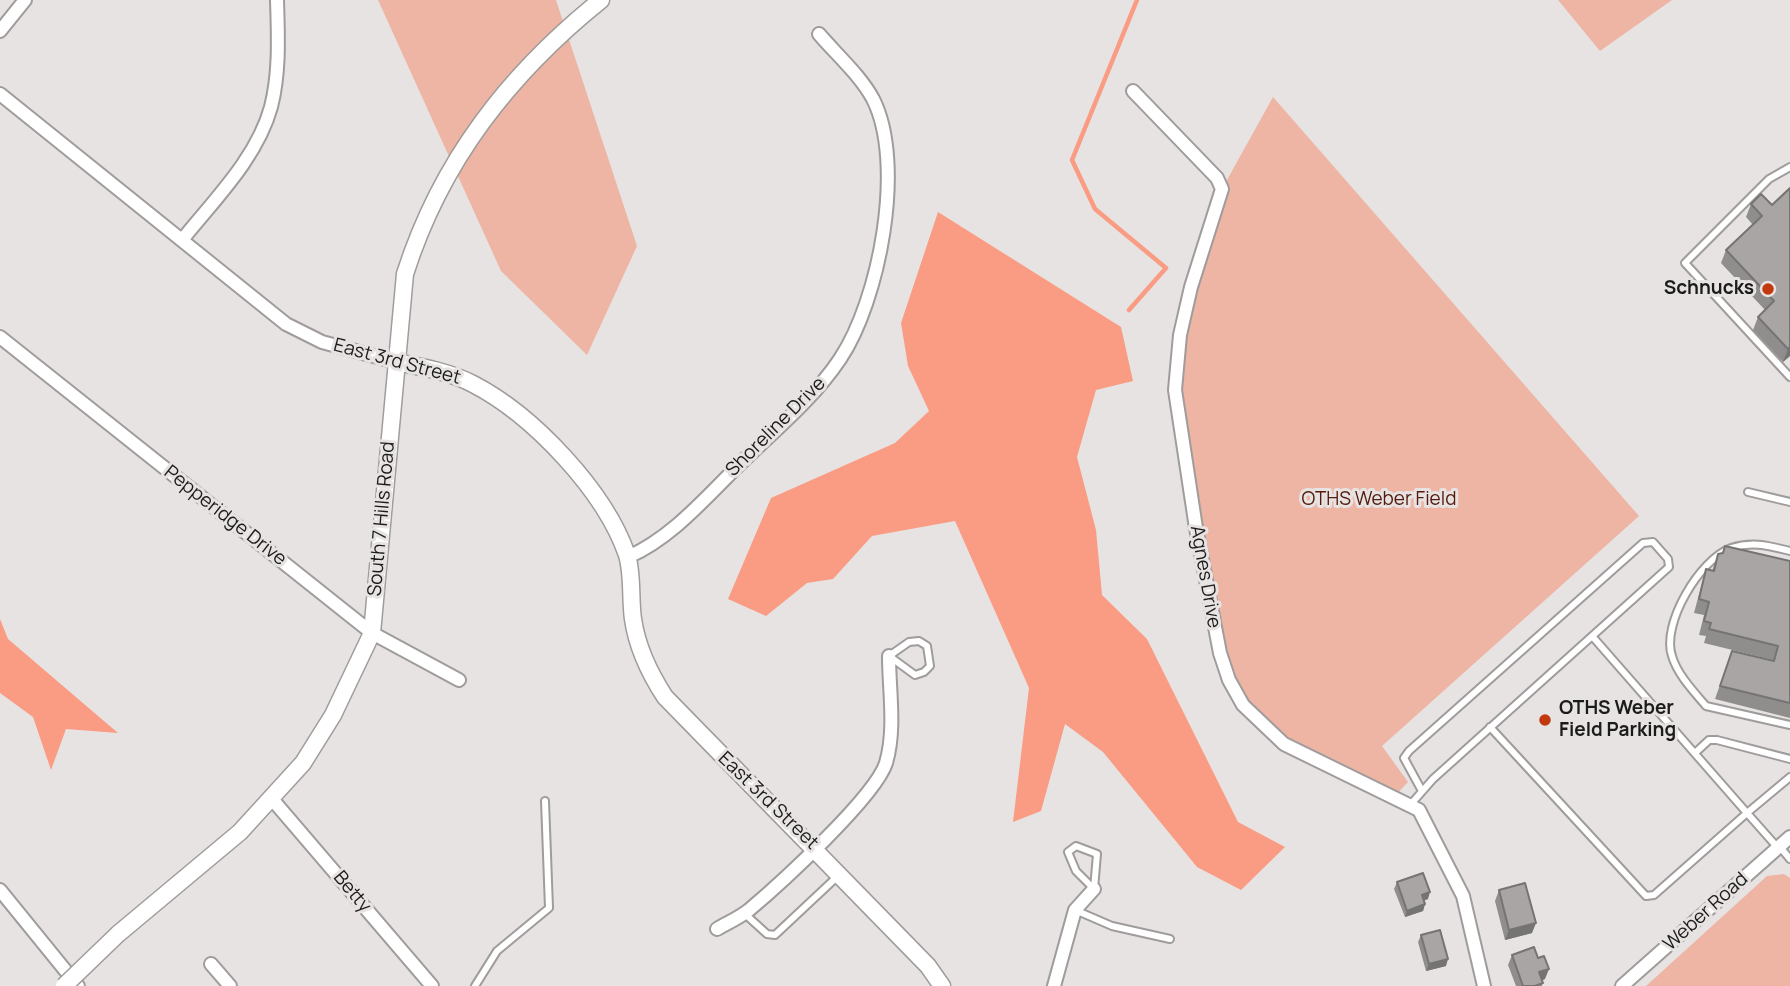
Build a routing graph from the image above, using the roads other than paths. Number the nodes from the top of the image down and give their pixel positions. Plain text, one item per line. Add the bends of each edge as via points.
1 (25, 0) edge
2 (277, 0) edge
3 (601, 0) edge
4 (0, 31) edge
5 (819, 33) dead end
6 (1133, 90) dead end
7 (0, 94) edge
8 (1790, 167) edge
9 (182, 240) junction
10 (0, 337) edge
11 (397, 362) junction
12 (1790, 377) edge
13 (1748, 492) dead end
14 (1790, 502) edge
15 (1790, 551) edge
16 (628, 557) junction
17 (372, 633) junction
18 (1592, 636) junction
19 (889, 656) junction
20 (459, 680) dead end
21 (1790, 725) edge
22 (1490, 727) junction
23 (1695, 753) junction
24 (1790, 759) edge
25 (1790, 776) edge
26 (1422, 791) junction
27 (272, 799) junction
28 (545, 801) dead end
29 (1411, 804) junction
30 (1747, 813) junction
31 (1790, 837) edge
32 (1779, 847) junction
33 (816, 848) junction
34 (1790, 859) edge
35 (840, 874) junction
36 (1094, 889) junction
37 (0, 890) edge
38 (1075, 910) junction
39 (745, 913) junction
40 (717, 929) dead end
41 (1170, 939) dead end
42 (211, 964) dead end
43 (1629, 984) edge
44 (64, 986) edge
45 (78, 986) edge
46 (230, 986) edge
47 (432, 986) edge
48 (475, 986) edge
49 (942, 986) edge
50 (1054, 986) edge
51 (1484, 986) edge

1 - 4 street
2 - 9 street via 279,47 271,107 250,152
3 - 11 street, South 7 Hills Road via 530,61 449,173 420,227 405,274
5 - 16 street, Shoreline Drive via 871,96 888,145 882,243 857,332 821,385 662,540
6 - 29 street, Agnes Drive via 1217,178 1222,189 1191,287 1180,335 1175,390 1213,624 1229,680 1243,705 1284,744
7 - 9 street, East 3rd Street
8 - 12 lane via 1769,179 1685,263
9 - 11 street, East 3rd Street via 286,324 322,342
10 - 17 street, Pepperidge Drive
11 - 16 street, East 3rd Street via 472,383 526,422 580,476 610,516
11 - 17 street, South 7 Hills Road
13 - 14 lane
15 - 21 lane via 1756,542 1729,549 1716,558 1688,590 1672,621 1671,655 1706,706
16 - 33 street, East 3rd Street via 633,621 658,686 682,717
17 - 20 street, Pepperidge Drive
17 - 27 street, South 7 Hills Road via 333,715 303,763
18 - 22 lane
18 - 23 lane
18 - 26 lane via 1669,567 1653,542 1643,542 1409,751 1404,758
19 - 19 lane via 915,675 930,666 927,646 919,641 909,642
19 - 33 street via 891,736 886,763 877,782
22 - 26 lane
22 - 30 lane via 1646,896 1654,895
23 - 24 lane via 1709,740 1717,740
23 - 30 lane
25 - 30 lane
26 - 29 lane
27 - 44 street, South 7 Hills Road, bridge
27 - 47 street, Betty
28 - 48 lane via 549,908 497,951
29 - 51 street, Agnes Drive via 1426,821 1463,896
30 - 32 lane
31 - 32 street, Weber Road
32 - 34 lane
32 - 43 street, Weber Road
33 - 35 street, East 3rd Street
33 - 39 street
35 - 39 lane via 775,934 754,925
35 - 49 street, East 3rd Street
36 - 36 lane via 1076,871 1068,852 1072,848 1097,854
36 - 38 street
37 - 45 street
38 - 41 lane via 1112,926
38 - 50 street
39 - 40 street
42 - 46 street

